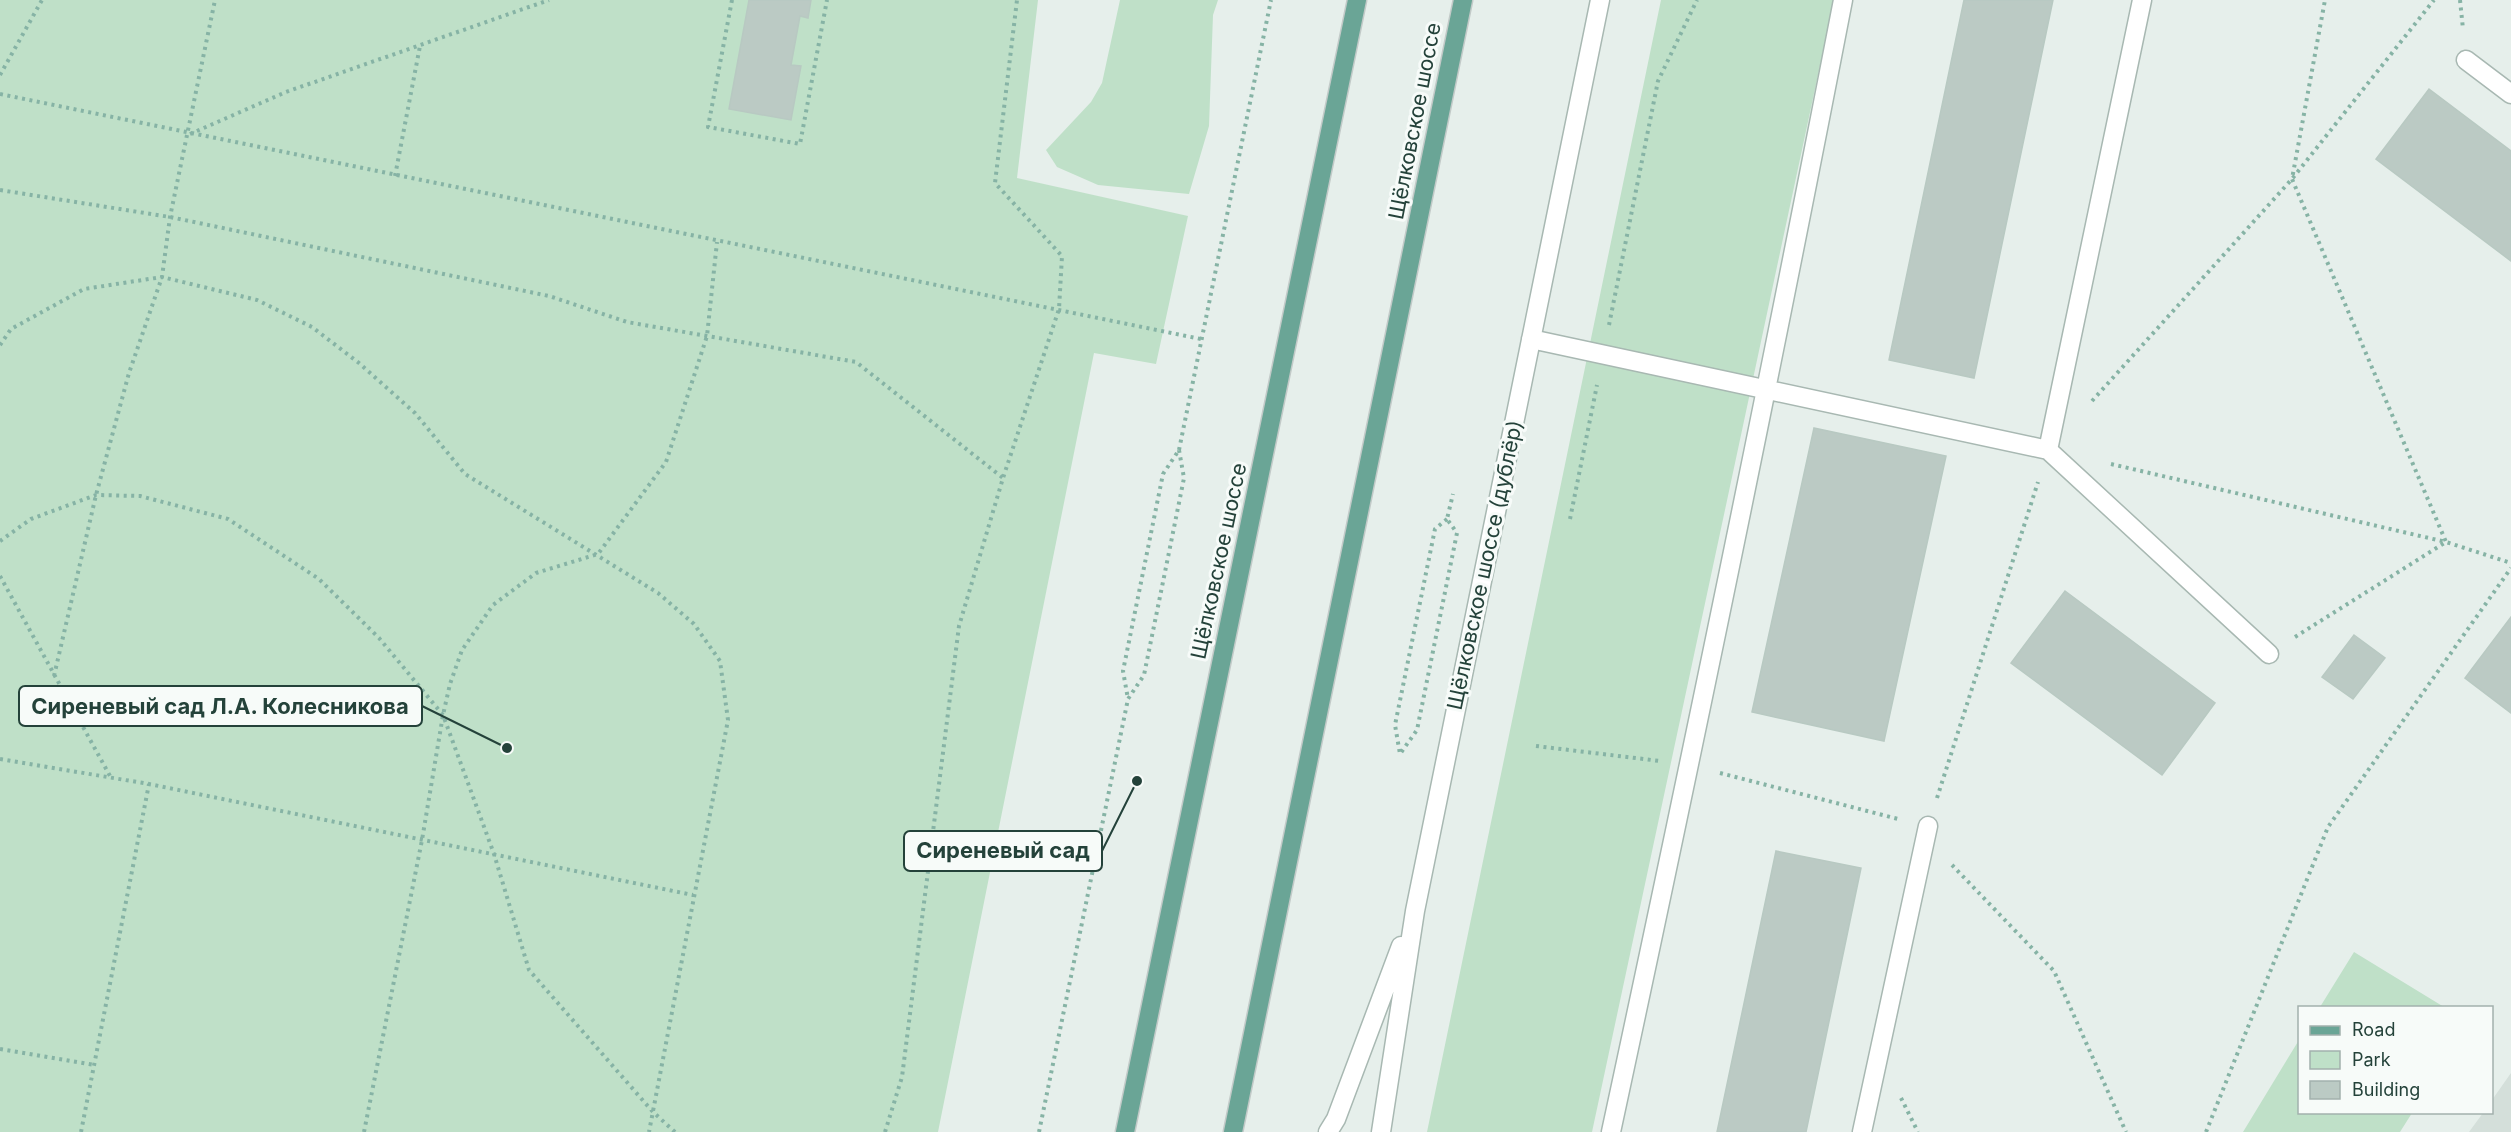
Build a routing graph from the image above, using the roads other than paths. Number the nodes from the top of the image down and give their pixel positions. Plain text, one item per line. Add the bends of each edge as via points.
1 (1357, 0) edge
2 (1463, 0) edge
3 (1600, 0) edge
4 (1844, 0) edge
5 (2142, 0) edge
6 (2466, 60) dead end
7 (2511, 94) edge
8 (1532, 339) junction
9 (1768, 391) junction
10 (2048, 450) junction
11 (2269, 654) road end
12 (1928, 826) road end
13 (1415, 910) junction
14 (1125, 1132) edge
15 (1233, 1132) edge
16 (1328, 1132) edge
17 (1381, 1132) edge
18 (1611, 1132) edge
19 (1862, 1132) edge

1 - 14 main road, Щёлковское шоссе
2 - 15 main road, Щёлковское шоссе
3 - 8 street, Щёлковское шоссе (дублёр)
4 - 9 street
5 - 10 street
6 - 7 street
8 - 9 street
8 - 13 street, Щёлковское шоссе (дублёр)
9 - 10 street
9 - 18 street
10 - 11 street
12 - 19 street
13 - 16 street
13 - 17 street, Щёлковское шоссе (дублёр)

